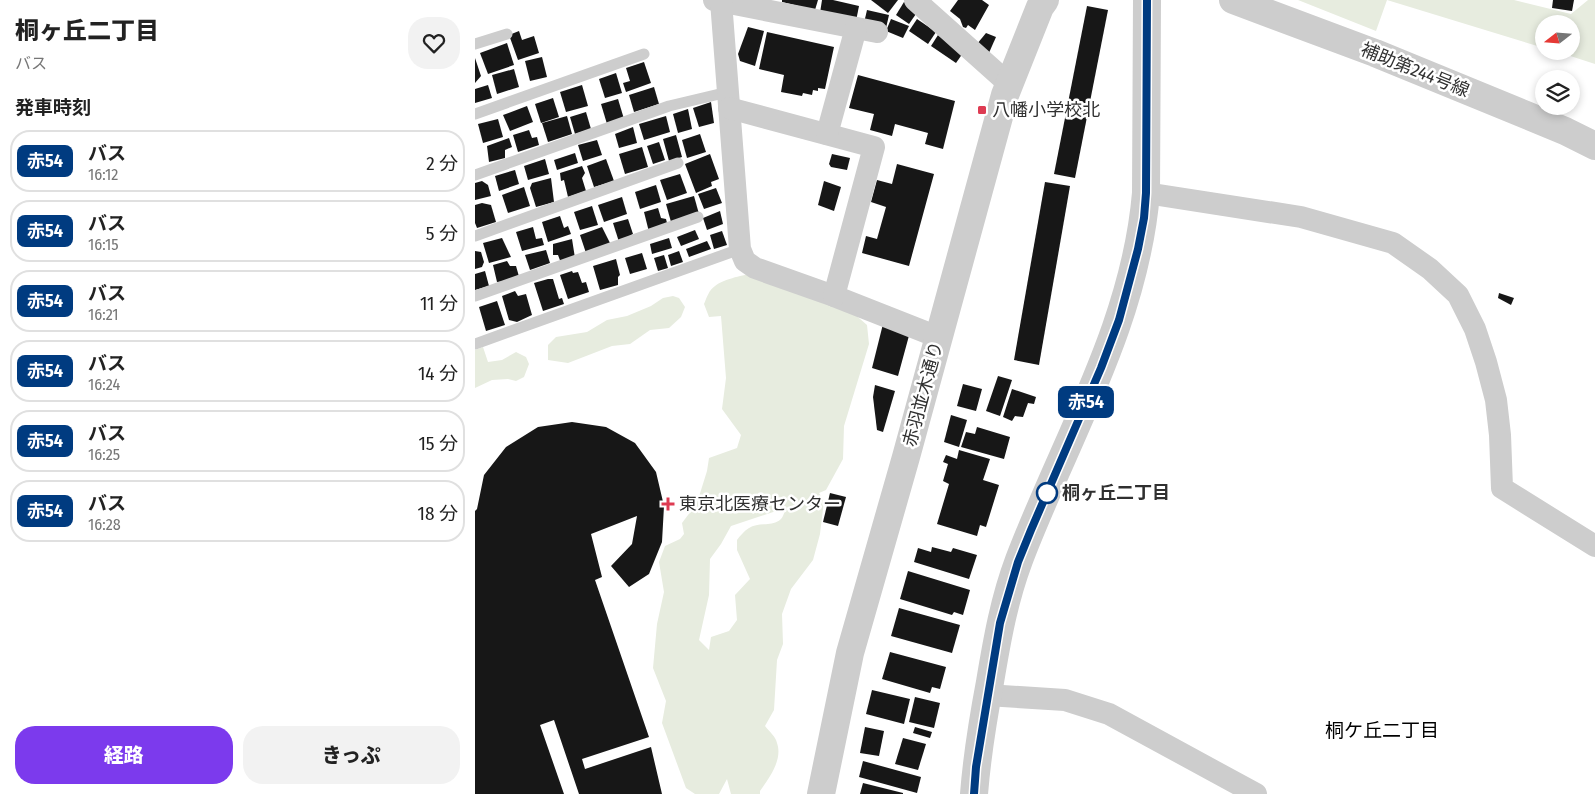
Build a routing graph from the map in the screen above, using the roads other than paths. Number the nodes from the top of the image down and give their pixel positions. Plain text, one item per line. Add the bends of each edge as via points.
1 (915, 0) edge
2 (1147, 0) edge
3 (1233, 0) edge
4 (718, 1) edge
5 (1041, 2) edge
6 (507, 34) dead end
7 (475, 44) edge
8 (644, 54) dead end
9 (1009, 84) junction
10 (728, 100) junction
11 (475, 114) edge
12 (827, 134) junction
13 (1595, 146) edge
14 (678, 163) dead end
15 (475, 175) edge
16 (1146, 193) junction
17 (698, 217) dead end
18 (475, 236) edge
19 (740, 249) junction
20 (475, 296) edge
21 (834, 296) junction
22 (938, 338) junction
23 (475, 344) edge
24 (1595, 546) edge
25 (987, 695) junction
26 (821, 794) edge
27 (974, 794) edge
28 (1256, 794) edge

1 - 9 street
2 - 16 street
3 - 13 street, 補助第244号線 via 1375,53
4 - 10 street
4 - 12 street via 866,30
5 - 9 street, 赤羽並木通り
6 - 7 lane
8 - 11 lane
9 - 22 street, 赤羽並木通り
10 - 12 street
10 - 15 lane via 669,106
10 - 19 street
12 - 21 street via 874,148
14 - 18 lane
16 - 24 street via 1301,217 1393,243 1430,269 1458,295 1475,328 1496,400 1501,435 1502,488
16 - 25 street via 1138,249 1119,320 1018,562 1000,623
17 - 20 lane
19 - 21 street via 745,261 755,268
19 - 23 lane
21 - 22 street
22 - 26 street, 赤羽並木通り via 850,653
25 - 27 street
25 - 28 street via 1065,700 1109,714

